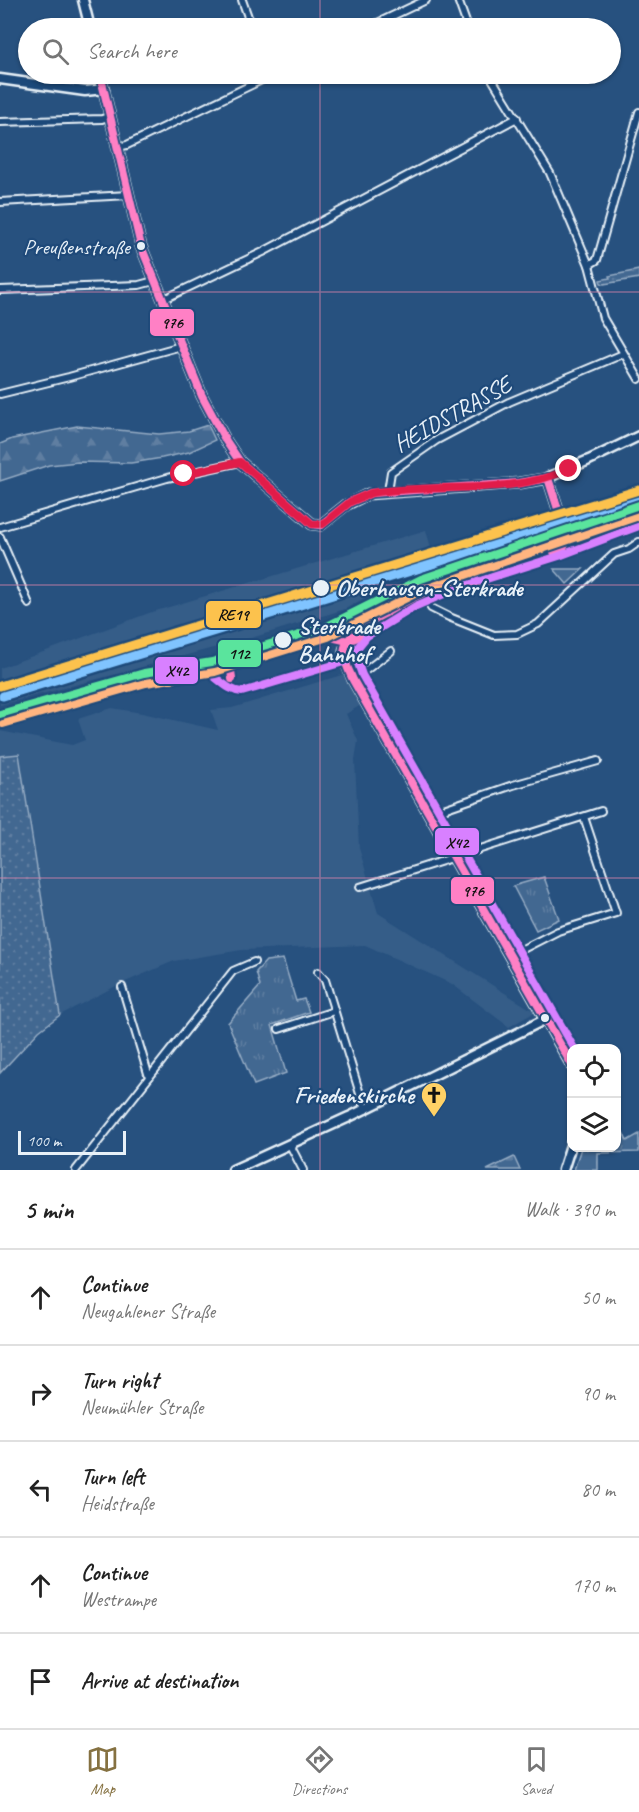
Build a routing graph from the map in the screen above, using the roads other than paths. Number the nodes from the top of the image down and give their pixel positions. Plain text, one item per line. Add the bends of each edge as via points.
1 (83, 0) edge
2 (242, 0) edge
3 (426, 0) edge
4 (458, 0) edge
5 (88, 18) edge
6 (248, 18) edge
7 (388, 18) edge
8 (464, 18) edge
9 (0, 79) edge
10 (18, 82) edge
11 (35, 84) edge
12 (103, 84) edge
13 (251, 84) edge
14 (495, 84) edge
15 (104, 89) junction
16 (639, 112) edge
17 (111, 116) junction
18 (517, 118) junction
19 (0, 122) edge
20 (118, 147) junction
21 (129, 195) junction
22 (0, 202) edge
23 (589, 265) junction
24 (154, 281) junction
25 (0, 290) edge
26 (162, 300) junction
27 (181, 346) junction
28 (623, 354) junction
29 (639, 379) edge
30 (0, 394) edge
31 (639, 435) edge
32 (240, 462) junction
33 (550, 483) junction
34 (388, 491) junction
35 (639, 515) edge
36 (0, 527) edge
37 (567, 536) junction
38 (0, 537) edge
39 (639, 542) edge
40 (422, 591) junction
41 (29, 604) dead end
42 (391, 651) dead end
43 (353, 680) junction
44 (598, 761) dead end
45 (602, 811) dead end
46 (429, 814) junction
47 (584, 817) junction
48 (453, 856) junction
49 (360, 887) dead end
50 (509, 956) junction
51 (254, 962) dead end
52 (318, 972) dead end
53 (122, 987) dead end
54 (334, 1011) junction
55 (546, 1019) junction
56 (279, 1029) dead end
57 (567, 1057) edge
58 (149, 1077) junction
59 (365, 1110) junction
60 (290, 1145) junction
61 (569, 1152) edge
62 (78, 1167) edge
63 (88, 1170) edge
64 (233, 1170) edge
65 (303, 1170) edge
66 (563, 1170) edge

1 - 5 main road
2 - 6 street
3 - 7 street
4 - 8 street
9 - 10 main road
11 - 15 main road via 85,91
12 - 15 main road
13 - 20 street
14 - 18 street
15 - 17 main road
16 - 23 street via 597,260
17 - 19 street
17 - 20 main road
18 - 23 street via 550,173
18 - 26 street via 263,252
20 - 21 main road
21 - 22 street
21 - 24 main road
23 - 28 street via 603,318
24 - 25 street via 139,285
24 - 26 main road
26 - 27 main road
27 - 30 street
27 - 32 main road via 212,416
28 - 29 street
28 - 34 street, HEIDSTRASSE via 509,402 437,440 391,471
31 - 33 main road
32 - 34 main road via 312,524 321,525 355,499
32 - 36 street via 168,478
33 - 34 main road
33 - 37 main road
35 - 37 main road
37 - 40 main road via 556,546
38 - 41 street
39 - 40 street via 614,554 538,624 517,634 494,635 449,617 431,608
40 - 43 main road via 370,620 346,642 346,665
42 - 43 street
43 - 46 main road
44 - 46 street
45 - 47 street
46 - 48 main road
47 - 48 street
47 - 50 street via 616,913 558,931
48 - 49 street
48 - 50 main road
50 - 55 main road
51 - 58 street via 233,971
52 - 54 street via 325,980
53 - 58 street
54 - 56 street
54 - 59 street
55 - 57 main road
55 - 59 main road
58 - 62 street
59 - 60 main road
60 - 64 main road
60 - 65 street
61 - 66 main road
62 - 63 street

